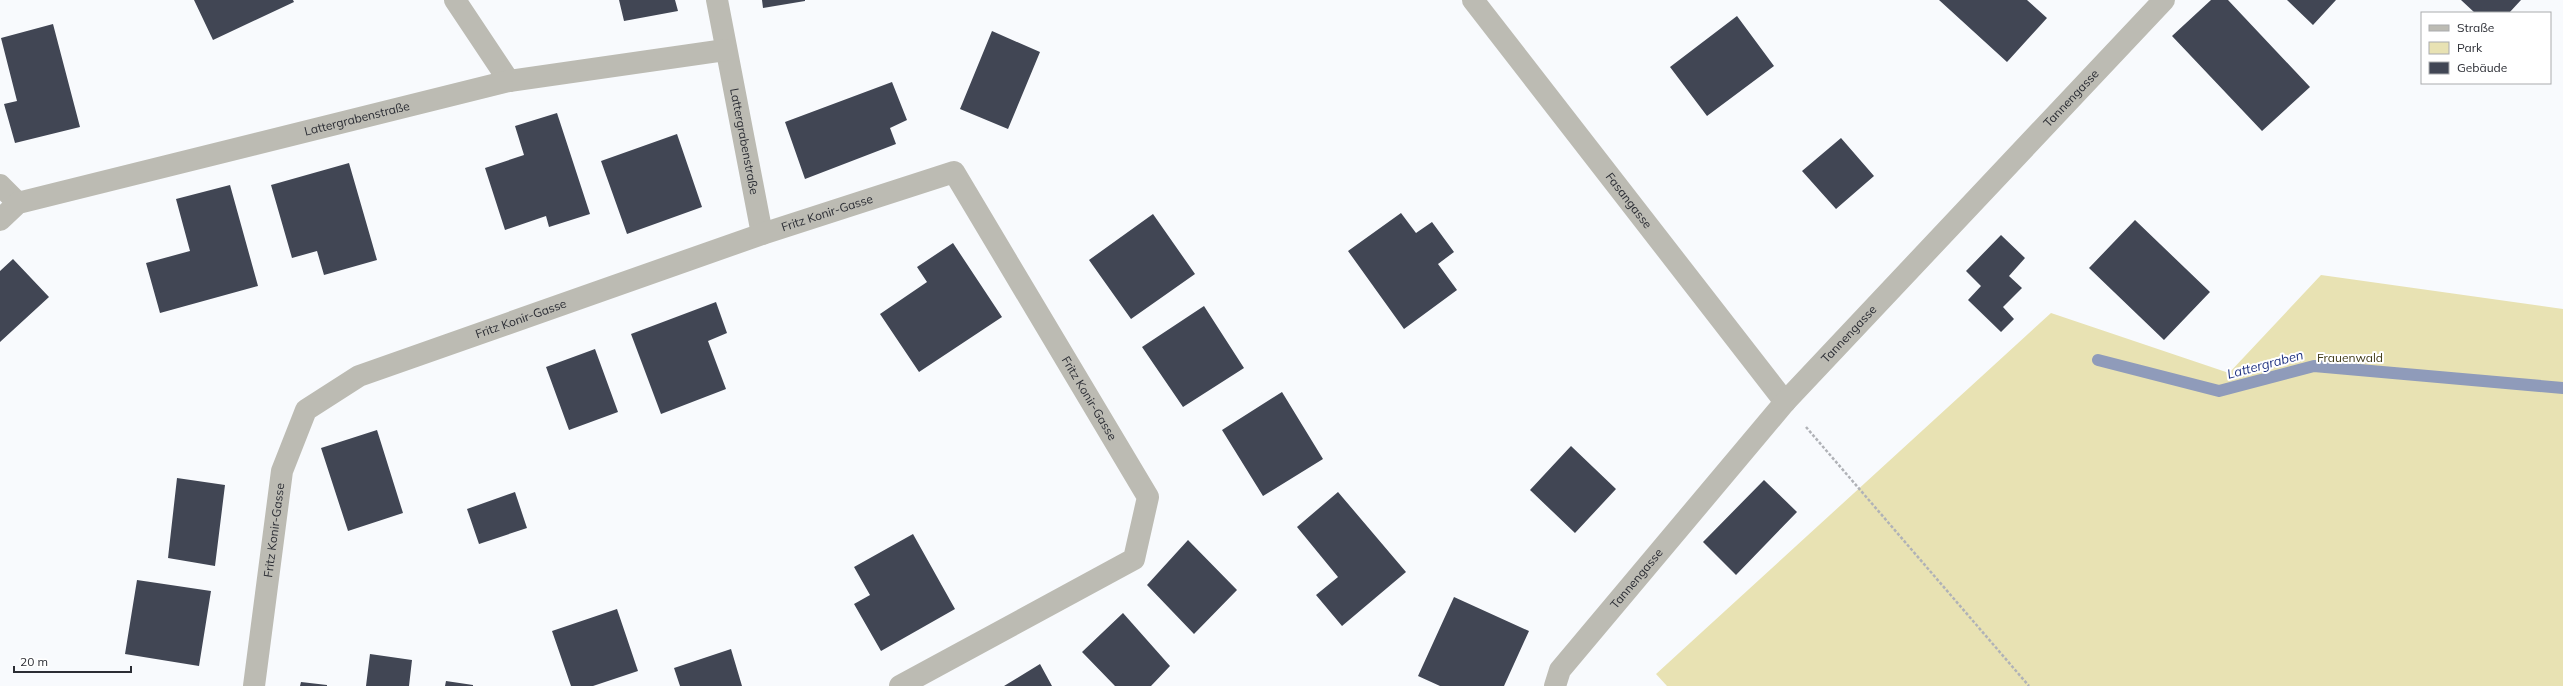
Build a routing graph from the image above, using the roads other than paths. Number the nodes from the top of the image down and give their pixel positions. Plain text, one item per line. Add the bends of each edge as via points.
1 (455, 0) edge
2 (717, 0) edge
3 (1473, 0) edge
4 (2164, 0) edge
5 (725, 50) junction
6 (509, 81) junction
7 (0, 185) edge
8 (18, 203) junction
9 (0, 220) edge
10 (762, 234) junction
11 (1785, 402) junction
12 (254, 686) edge
13 (900, 686) edge
14 (1555, 686) edge

1 - 6 street
2 - 5 street, Lattergrabenstraße
3 - 11 street, Fasangasse
4 - 11 street, Tannengasse
5 - 6 street, Lattergrabenstraße
5 - 10 street, Lattergrabenstraße
6 - 8 street, Lattergrabenstraße
7 - 8 street
8 - 9 street, Lattergrabenstraße
10 - 12 street, Fritz Konir-Gasse via 359,376 306,410 282,471
10 - 13 street, Fritz Konir-Gasse via 954,172 1148,497 1134,559
11 - 14 street, Tannengasse via 1560,670

